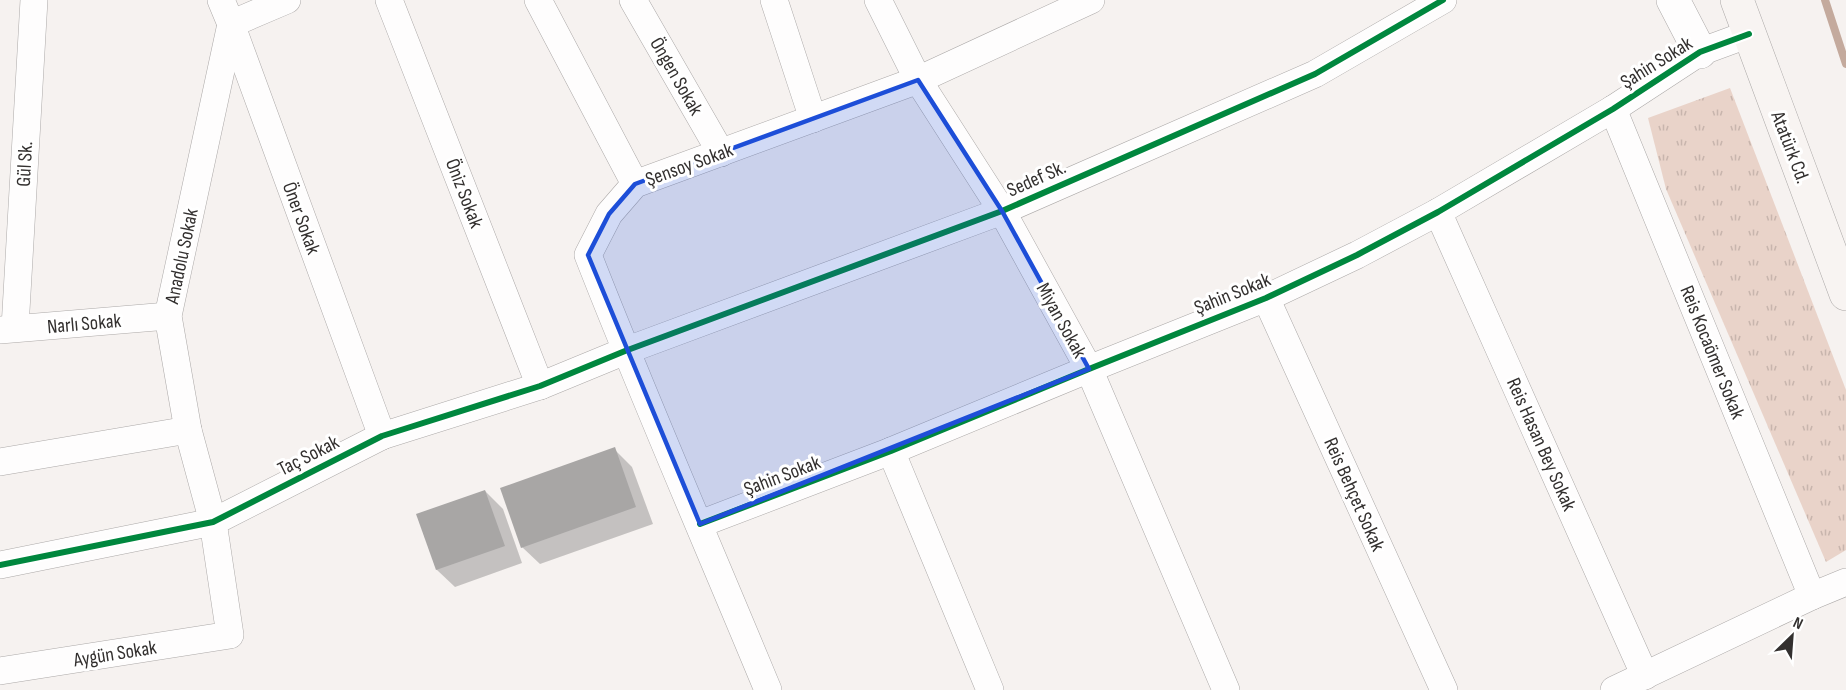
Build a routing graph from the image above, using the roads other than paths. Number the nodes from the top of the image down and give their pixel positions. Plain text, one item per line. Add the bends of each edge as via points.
1 (34, 0) edge
2 (286, 0) edge
3 (389, 0) edge
4 (537, 0) edge
5 (633, 0) edge
6 (774, 0) edge
7 (878, 0) edge
8 (1091, 0) edge
9 (1443, 0) edge
10 (1673, 0) edge
11 (1737, 0) edge
12 (226, 12) edge
13 (1749, 34) junction
14 (1700, 52) junction
15 (918, 80) junction
16 (1613, 109) junction
17 (813, 119) junction
18 (721, 153) junction
19 (635, 184) junction
20 (1002, 211) junction
21 (1438, 212) junction
22 (1846, 294) edge
23 (1266, 298) junction
24 (168, 316) junction
25 (7, 329) edge
26 (625, 351) junction
27 (1089, 369) junction
28 (540, 386) junction
29 (188, 430) junction
30 (382, 436) junction
31 (891, 451) junction
32 (0, 462) edge
33 (213, 522) junction
34 (700, 524) junction
35 (0, 565) edge
36 (1846, 582) edge
37 (1812, 596) junction
38 (230, 634) joint
39 (0, 671) edge
40 (1645, 676) junction
41 (768, 690) edge
42 (990, 690) edge
43 (1226, 690) edge
44 (1444, 690) edge
45 (1614, 690) edge

1 - 25 street, Gül Sk.
2 - 12 street
3 - 28 street, Öniz Sokak
4 - 19 street
5 - 18 street, Öngen Sokak
6 - 17 street
7 - 15 street, Miyan Sokak
8 - 15 street, Şensoy Sokak
9 - 20 street, Sedef Sk. via 1316,74
10 - 14 street
11 - 13 main road, Atatürk Cd.
12 - 24 street, Anadolu Sokak
12 - 30 street, Öner Sokak
13 - 14 street, Şahin Sokak
13 - 22 main road, Atatürk Cd.
14 - 16 street, Şahin Sokak
15 - 17 street, Şensoy Sokak
15 - 20 street, Miyan Sokak
16 - 21 street, Şahin Sokak
16 - 37 street, Reis Kocaömer Sokak
17 - 18 street, Şensoy Sokak
18 - 19 street, Şensoy Sokak
19 - 26 street, Şensoy Sokak via 609,214 588,255
20 - 26 street, Sedef Sk.
20 - 27 street, Miyan Sokak
21 - 23 street, Şahin Sokak
21 - 40 street, Reis Hasan Bey Sokak
23 - 27 street, Şahin Sokak
23 - 44 street, Reis Behçet Sokak
24 - 25 street, Narlı Sokak
24 - 29 street, Anadolu Sokak
26 - 28 street, Taç Sokak
26 - 34 street, Şensoy Sokak
27 - 31 street, Şahin Sokak
27 - 43 street, Miyan Sokak
28 - 30 street, Taç Sokak
29 - 32 street
29 - 33 street, Anadolu Sokak
30 - 33 street, Taç Sokak
31 - 34 street, Şahin Sokak
31 - 42 street
33 - 35 street, Taç Sokak
33 - 38 street, Anadolu Sokak
34 - 41 street, Şensoy Sokak
36 - 37 street
37 - 40 street
38 - 39 street, Aygün Sokak
40 - 45 street

